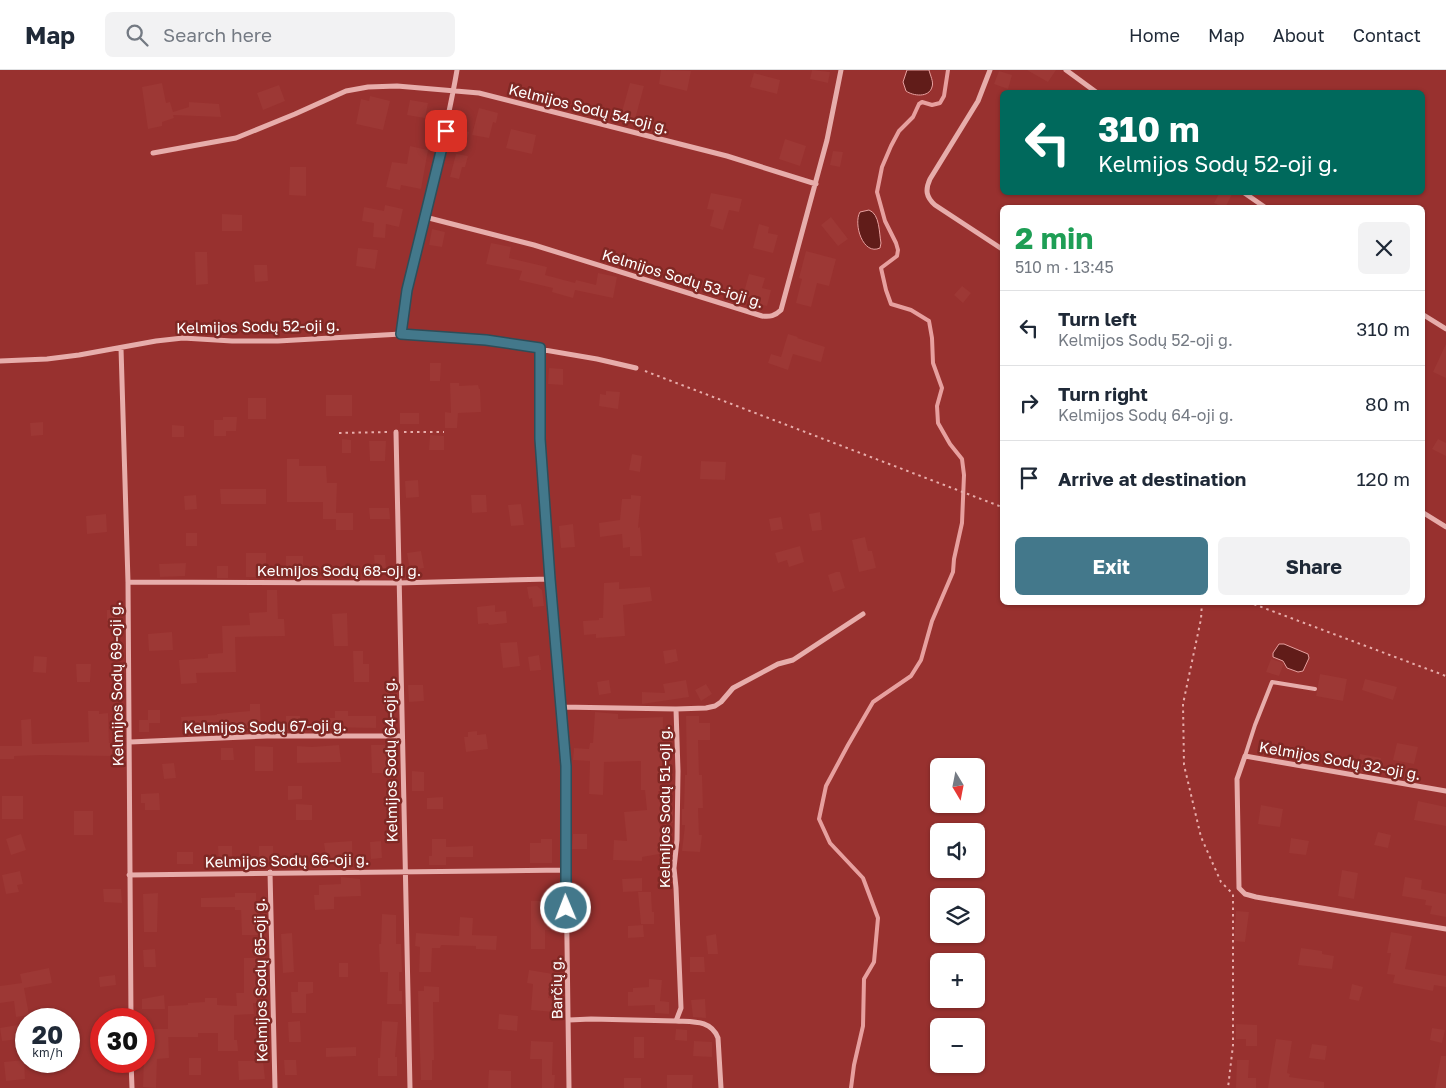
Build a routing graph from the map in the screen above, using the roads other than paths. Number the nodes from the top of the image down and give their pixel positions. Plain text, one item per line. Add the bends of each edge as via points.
1 (457, 70) edge
2 (841, 70) edge
3 (990, 70) edge
4 (1066, 70) edge
5 (454, 90) junction
6 (1093, 90) edge
7 (153, 153) dead end
8 (816, 184) junction
9 (1247, 195) edge
10 (1262, 205) edge
11 (425, 217) junction
12 (1000, 248) edge
13 (1425, 316) edge
14 (1446, 329) edge
15 (401, 334) junction
16 (121, 348) junction
17 (540, 348) junction
18 (0, 361) edge
19 (636, 368) road end
20 (396, 432) dead end
21 (1425, 514) edge
22 (1446, 527) edge
23 (550, 579) junction
24 (128, 582) junction
25 (398, 583) junction
26 (863, 614) dead end
27 (1315, 689) dead end
28 (561, 706) junction
29 (676, 708) junction
30 (401, 736) junction
31 (130, 742) junction
32 (1245, 756) junction
33 (1446, 791) edge
34 (566, 870) junction
35 (405, 871) junction
36 (270, 872) junction
37 (129, 875) junction
38 (1446, 929) edge
39 (131, 1008) edge
40 (569, 1020) junction
41 (676, 1021) junction
42 (132, 1073) edge
43 (132, 1088) edge
44 (274, 1088) edge
45 (410, 1088) edge
46 (570, 1088) edge
47 (720, 1088) edge

1 - 5 street
2 - 8 street, Kelmijos Sodų 53-ioji g.
3 - 12 street via 978,101 930,179 926,194 935,205
4 - 6 street
5 - 7 street, Kelmijos Sodų 54-oji g. via 397,86 346,91 236,138
5 - 8 street, Kelmijos Sodų 54-oji g. via 479,93 727,156
5 - 11 street
8 - 11 street, Kelmijos Sodų 53-ioji g. via 781,310 770,317 534,245
9 - 10 street
11 - 15 street via 407,290
13 - 14 street
15 - 16 street, Kelmijos Sodų 52-oji g. via 278,341 184,338
15 - 17 street, Kelmijos Sodų 52-oji g. via 486,340
16 - 18 street, Kelmijos Sodų 52-oji g. via 46,359
16 - 24 street, Kelmijos Sodų 69-oji g.
17 - 19 street, Kelmijos Sodų 52-oji g.
17 - 23 street, Barčių g. via 540,439
20 - 25 street, Kelmijos Sodų 64-oji g.
21 - 22 street
23 - 25 street, Kelmijos Sodų 68-oji g.
23 - 28 street, Barčių g.
24 - 25 street, Kelmijos Sodų 68-oji g.
24 - 31 street, Kelmijos Sodų 69-oji g.
25 - 30 street, Kelmijos Sodų 64-oji g.
26 - 29 street, Kelmijos Sodų 51-oji g. via 793,660 778,664 733,688 715,706
27 - 32 lane via 1272,682
28 - 29 street
28 - 34 street, Barčių g. via 566,766
29 - 41 street, Kelmijos Sodų 51-oji g. via 678,840 674,868 681,1008
30 - 31 street, Kelmijos Sodų 67-oji g. via 267,736
30 - 35 street, Kelmijos Sodų 64-oji g.
31 - 37 street, Kelmijos Sodų 69-oji g.
32 - 33 street, Kelmijos Sodų 32-oji g.
32 - 38 street, Kelmijos Sodų 32-oji g. via 1237,779 1239,888 1245,894
34 - 35 street, Kelmijos Sodų 66-oji g.
34 - 40 street, Barčių g.
35 - 36 street, Kelmijos Sodų 66-oji g.
35 - 45 street, Kelmijos Sodų 64-oji g.
36 - 37 street, Kelmijos Sodų 66-oji g.
36 - 44 street, Kelmijos Sodų 65-oji g.
37 - 39 street, Kelmijos Sodų 69-oji g.
40 - 41 street
40 - 46 street, Barčių g.
41 - 47 street via 705,1024 716,1033
42 - 43 street

